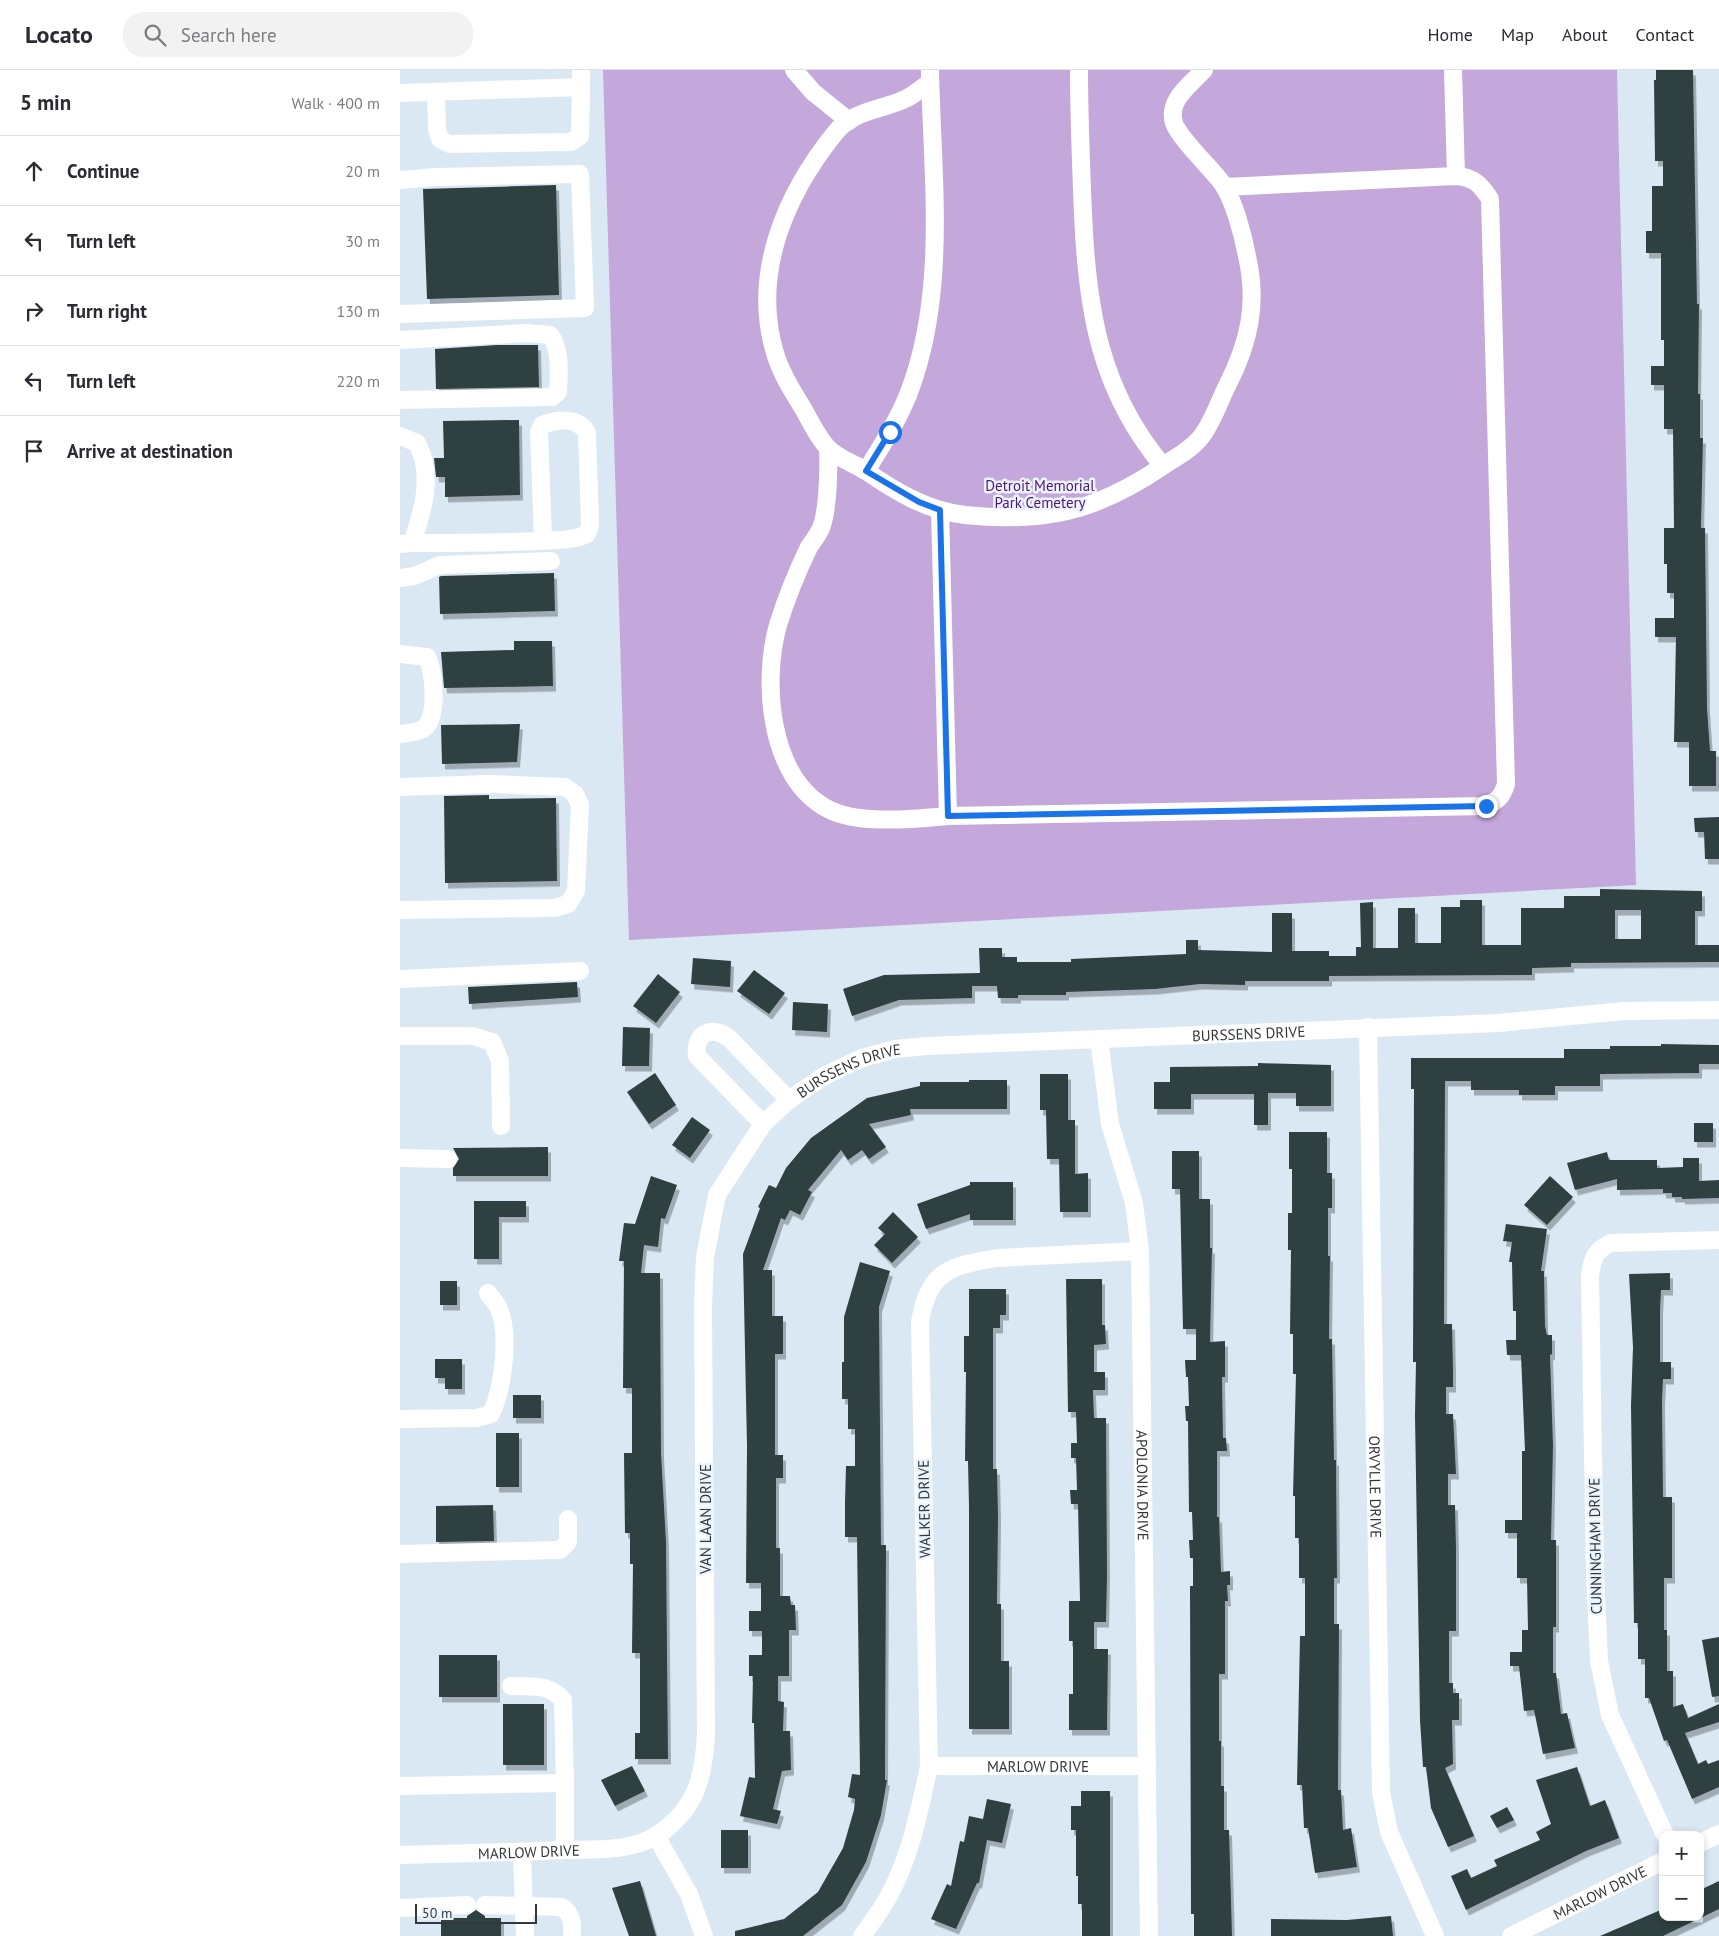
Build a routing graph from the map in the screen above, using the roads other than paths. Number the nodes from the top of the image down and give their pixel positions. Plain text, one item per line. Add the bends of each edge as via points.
1 (794, 70) edge
2 (1079, 70) edge
3 (1204, 70) edge
4 (1453, 70) edge
5 (930, 76) edge
6 (581, 79) edge
7 (400, 93) edge
8 (436, 93) junction
9 (849, 121) junction
10 (1456, 176) junction
11 (400, 180) edge
12 (1225, 187) junction
13 (400, 314) edge
14 (400, 340) edge
15 (400, 400) edge
16 (400, 436) edge
17 (828, 449) junction
18 (1163, 466) junction
19 (866, 471) junction
20 (940, 510) junction
21 (543, 540) junction
22 (406, 544) edge
23 (551, 561) dead end
24 (400, 578) edge
25 (400, 654) edge
26 (400, 734) edge
27 (400, 787) edge
28 (948, 816) junction
29 (400, 910) edge
30 (580, 971) dead end
31 (400, 979) edge
32 (1719, 1010) edge
33 (1368, 1027) junction
34 (400, 1036) edge
35 (1099, 1039) junction
36 (789, 1100) junction
37 (763, 1124) junction
38 (501, 1126) dead end
39 (400, 1158) edge
40 (448, 1159) dead end
41 (1719, 1240) edge
42 (1140, 1251) junction
43 (488, 1293) dead end
44 (400, 1419) edge
45 (568, 1519) dead end
46 (400, 1554) edge
47 (511, 1686) dead end
48 (929, 1766) junction
49 (1147, 1766) junction
50 (565, 1783) junction
51 (400, 1786) edge
52 (1663, 1831) edge
53 (1719, 1834) edge
54 (656, 1836) junction
55 (1704, 1841) edge
56 (565, 1850) junction
57 (522, 1853) junction
58 (400, 1855) edge
59 (1659, 1864) edge
60 (467, 1905) dead end
61 (485, 1905) dead end
62 (524, 1906) junction
63 (400, 1908) edge
64 (526, 1936) edge
65 (572, 1936) edge
66 (704, 1936) edge
67 (862, 1936) edge
68 (1149, 1936) edge
69 (1435, 1936) edge
70 (1511, 1936) edge

1 - 9 street via 813,92
2 - 18 street via 1084,261 1098,344 1126,415
3 - 12 street via 1183,90 1174,107 1174,122 1181,135
4 - 10 street
5 - 9 street via 904,100 863,112
5 - 19 street via 934,218 930,307 908,395
6 - 8 street
6 - 8 street via 580,136 571,142 449,144 440,139 437,129
7 - 8 street
9 - 17 street via 837,129 793,193 778,233 768,276 769,318 775,353 789,385
10 - 12 street
10 - 28 street via 1468,177 1481,184 1490,199 1492,217 1506,784 1503,794 1486,806
11 - 13 street via 580,174 585,308
12 - 18 street via 1247,256 1252,292 1250,328 1236,369 1200,437
14 - 15 street via 527,333 550,335 556,342 558,392 552,397
16 - 22 street via 417,443 423,455 424,500
17 - 19 street
17 - 28 street via 829,470 822,527 792,587 778,625 771,659 775,734 784,761 801,787 828,809 864,819 909,820
18 - 20 street via 1094,505 1051,515 1009,519
19 - 20 street via 919,502
20 - 28 street
21 - 21 street via 579,538 587,534 590,525 587,434 578,422 550,422 542,425 539,432
21 - 22 street
23 - 24 street via 440,565
25 - 26 street via 427,657 432,667 434,710 424,729
27 - 29 street via 489,784 565,787 575,794 580,805 576,891 568,904 554,908
30 - 31 street
32 - 33 street, BURSSENS DRIVE via 1624,1011 1498,1023
33 - 35 street, BURSSENS DRIVE
33 - 69 street, ORVYLLE DRIVE via 1381,1792 1389,1832
34 - 38 street via 473,1036 492,1042 500,1061
35 - 36 street, BURSSENS DRIVE via 895,1050 862,1058 824,1076
35 - 42 street, APOLONIA DRIVE via 1110,1124 1134,1202
36 - 37 street, VAN LAAN DRIVE
36 - 37 street via 730,1038 721,1032 711,1031 703,1035 698,1041 697,1056
37 - 54 street, VAN LAAN DRIVE via 717,1195 705,1257 705,1750 698,1789 685,1810
39 - 40 street
41 - 52 street, CUNNINGHAM DRIVE via 1611,1243 1600,1248 1592,1259 1590,1276 1599,1661 1610,1715
42 - 48 street, WALKER DRIVE via 997,1258 957,1266 939,1276 930,1286 920,1322
42 - 49 street, APOLONIA DRIVE
43 - 44 street via 499,1308 503,1324 498,1400 491,1414 477,1418
45 - 46 street via 568,1542 560,1550
47 - 50 street via 555,1690 563,1700
48 - 49 street, MARLOW DRIVE
48 - 67 street, WALKER DRIVE via 915,1830 901,1868 886,1901
49 - 68 street, APOLONIA DRIVE
50 - 51 street
50 - 56 street
53 - 55 street
54 - 56 street, MARLOW DRIVE via 624,1846
54 - 66 street via 689,1894
56 - 57 street, MARLOW DRIVE
57 - 58 street, MARLOW DRIVE
57 - 62 street
59 - 70 street, MARLOW DRIVE
60 - 63 street
61 - 62 street
62 - 64 street
62 - 65 street via 562,1907 572,1918

